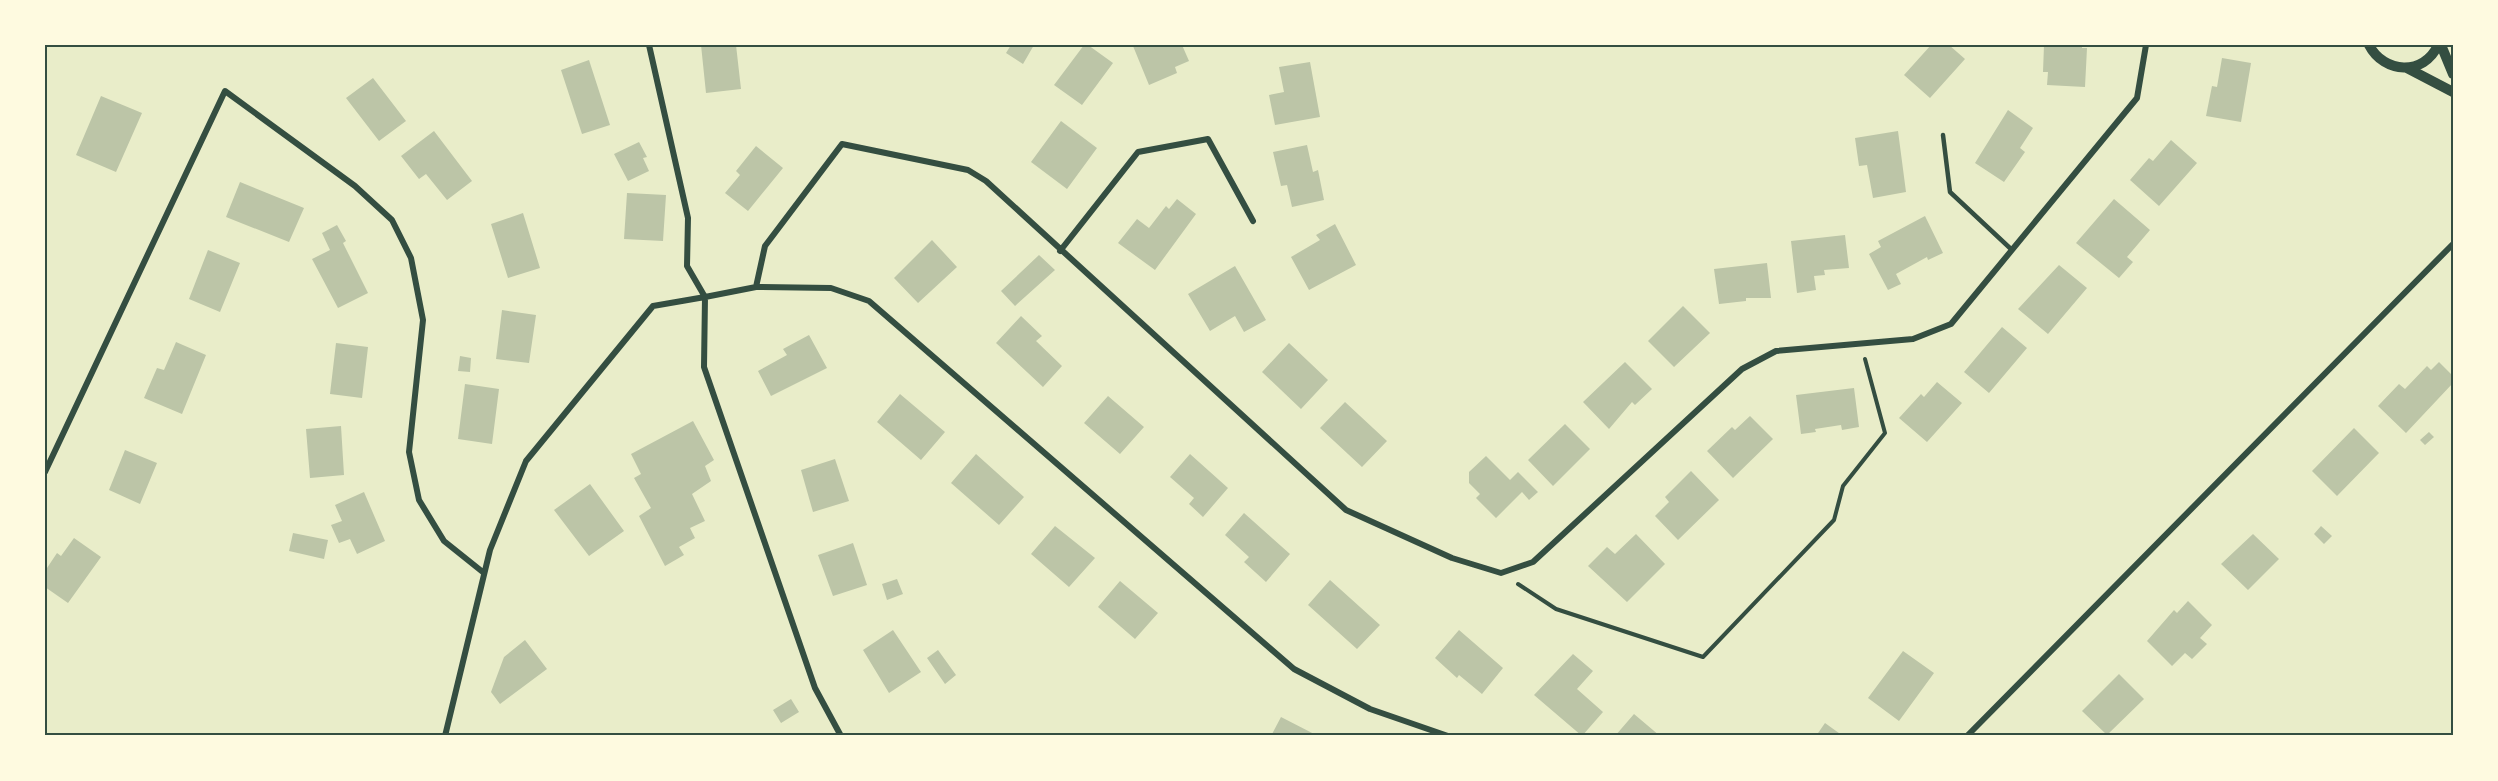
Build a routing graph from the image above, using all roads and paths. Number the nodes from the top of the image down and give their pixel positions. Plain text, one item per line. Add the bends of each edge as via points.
1 (649, 45) edge
2 (2146, 45) edge
3 (2369, 45) edge
4 (2440, 45) edge
5 (2408, 69) junction
6 (2453, 74) edge
7 (2453, 92) edge
8 (1943, 135) dead end
9 (1253, 221) dead end
10 (2453, 244) edge
11 (2012, 250) junction
12 (1060, 251) junction
13 (756, 287) junction
14 (705, 297) junction
15 (1860, 344) junction
16 (45, 472) edge
17 (484, 573) junction
18 (1501, 573) junction
19 (445, 736) edge
20 (841, 736) edge
21 (1448, 736) edge
22 (1967, 736) edge

1 - 14 street via 688,218 687,266
2 - 11 street via 2137,98
3 - 5 street via 2383,63
4 - 5 street via 2428,60
4 - 6 street
5 - 7 street
8 - 11 lane via 1950,192
9 - 12 street via 1208,139 1138,152
10 - 22 street
11 - 15 street via 1951,324 1913,339
12 - 13 street via 986,181 968,170 842,144 765,246
12 - 18 street via 1346,510 1452,558
13 - 14 street
13 - 21 street via 831,288 869,301 1294,669 1370,709
14 - 17 street via 653,306 526,461 489,550
14 - 20 street via 704,367 815,688
15 - 18 street via 1776,351 1742,369 1533,562
15 - 18 path via 1885,433 1843,486 1834,520 1703,657 1556,609
16 - 17 street via 225,91 355,186 392,220 411,258 423,320 409,453 419,500 444,541
17 - 19 street

